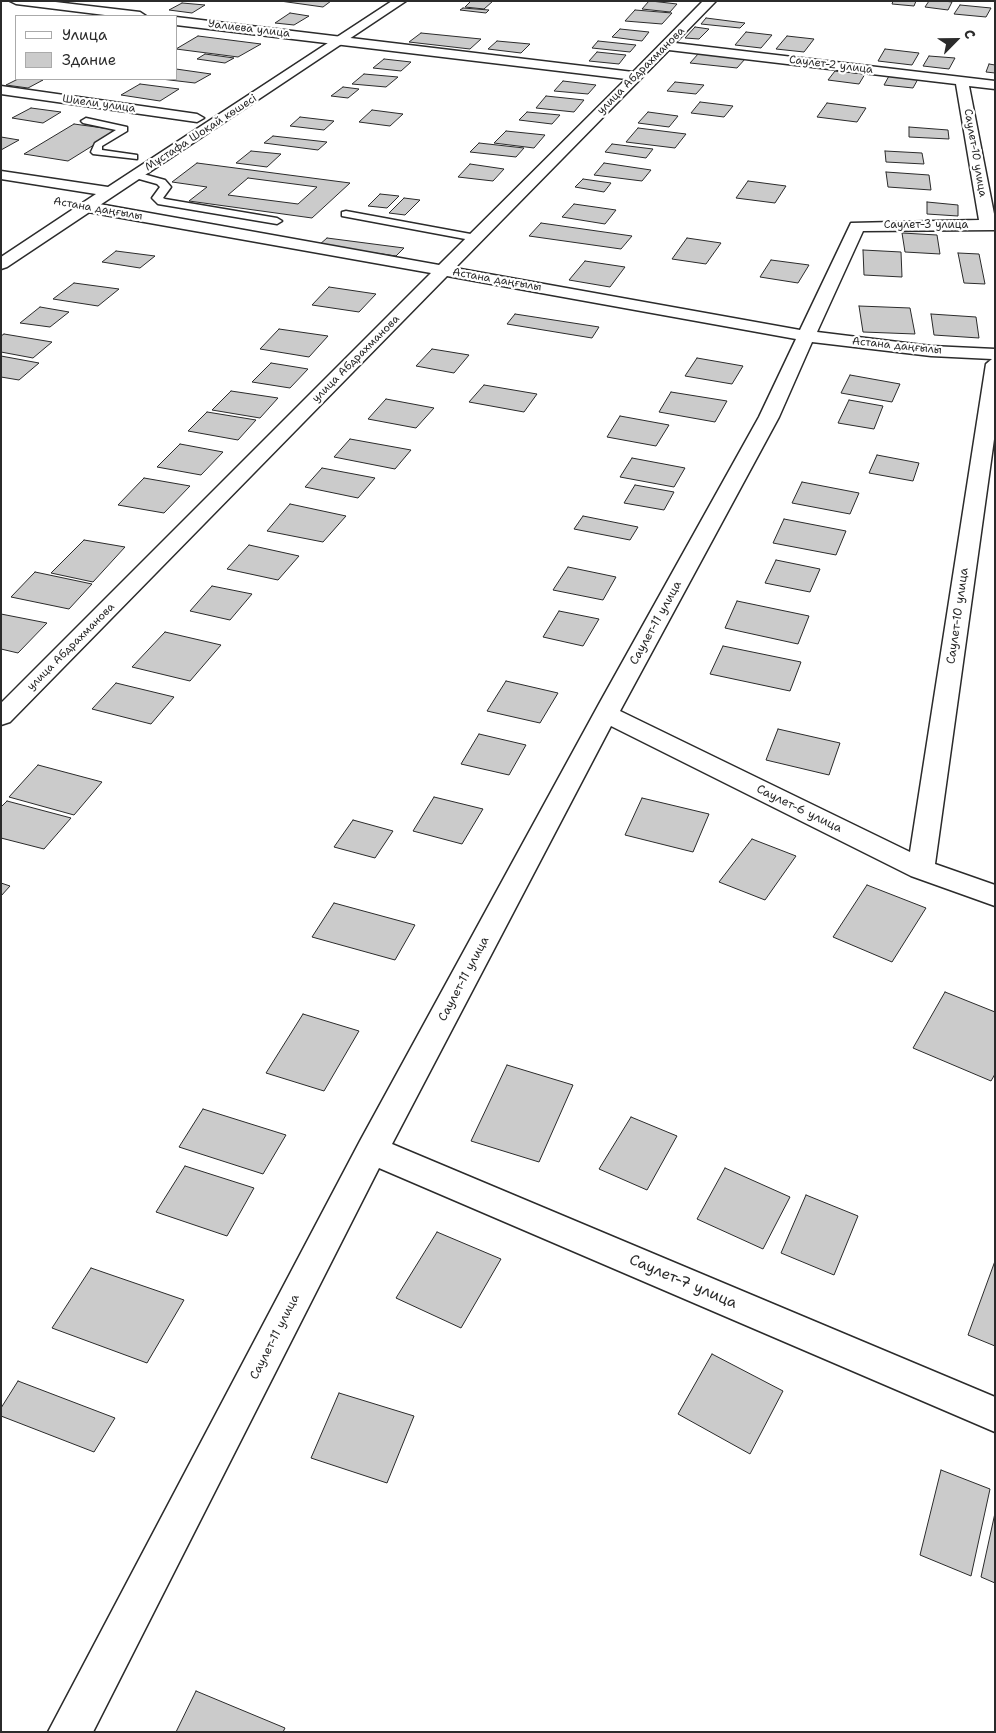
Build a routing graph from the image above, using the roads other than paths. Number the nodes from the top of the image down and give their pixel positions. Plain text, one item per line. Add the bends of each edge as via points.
1 (16, 1) edge
2 (378, 1) edge
3 (400, 1) edge
4 (710, 1) edge
5 (132, 15) edge
6 (178, 20) edge
7 (321, 38) junction
8 (341, 40) junction
9 (666, 46) junction
10 (636, 76) junction
11 (962, 81) junction
12 (995, 85) edge
13 (1, 90) edge
14 (197, 118) junction
15 (86, 121) dead end
16 (181, 128) dead end
17 (150, 148) dead end
18 (134, 157) junction
19 (120, 167) dead end
20 (1, 175) edge
21 (136, 175) junction
22 (105, 177) dead end
23 (87, 188) junction
24 (110, 192) junction
25 (88, 207) junction
26 (346, 214) dead end
27 (277, 221) dead end
28 (991, 225) edge
29 (857, 226) joint
30 (476, 238) junction
31 (1, 264) edge
32 (444, 270) junction
33 (807, 336) junction
34 (995, 354) edge
35 (995, 364) edge
36 (606, 714) junction
37 (1, 717) edge
38 (921, 869) junction
39 (995, 896) edge
40 (372, 1150) junction
41 (995, 1414) edge
42 (70, 1732) edge

1 - 5 street
2 - 7 street, Мұстафа Шоқай көшесі
3 - 8 street, Мұстафа Шоқай көшесі
4 - 9 street, улица Абдрахманова
6 - 7 street, Уалиева улица
7 - 8 street, Уалиева улица
7 - 14 street, Мұстафа Шоқай көшесі
8 - 10 street, Уалиева улица
8 - 21 street, Мұстафа Шоқай көшесі
9 - 10 street, улица Абдрахманова
9 - 11 street, Саулет-2 улица
10 - 30 street, улица Абдрахманова
11 - 12 street, Саулет-2 улица
11 - 28 street, Саулет-10 улица
13 - 14 street, Шиели улица
14 - 16 street, Мұстафа Шоқай көшесі
15 - 18 lane via 124,129 98,145 96,152
17 - 18 street, Мұстафа Шоқай көшесі
18 - 19 street, Мұстафа Шоқай көшесі
20 - 23 street, Астана даңғылы
21 - 24 street, Мұстафа Шоқай көшесі
21 - 27 lane via 161,182 166,187 157,198 162,202
22 - 23 street
23 - 24 street, Астана даңғылы
23 - 25 street, Астана даңғылы via 68,201
24 - 25 street, Мұстафа Шоқай көшесі
25 - 31 street, Мұстафа Шоқай көшесі
25 - 32 street, Астана даңғылы
26 - 30 lane
28 - 29 street, Саулет-3 улица
29 - 33 street, Саулет-11 улица
30 - 32 street, улица Абдрахманова
32 - 33 street, Астана даңғылы
32 - 37 street, улица Абдрахманова
33 - 34 street, Астана даңғылы via 931,351
33 - 36 street, Саулет-11 улица via 769,417
35 - 38 street, Саулет-10 улица
36 - 38 street, Саулет-6 улица
36 - 40 street, Саулет-11 улица
38 - 39 street, Саулет-6 улица
40 - 41 street, Саулет-7 улица
40 - 42 street, Саулет-11 улица

